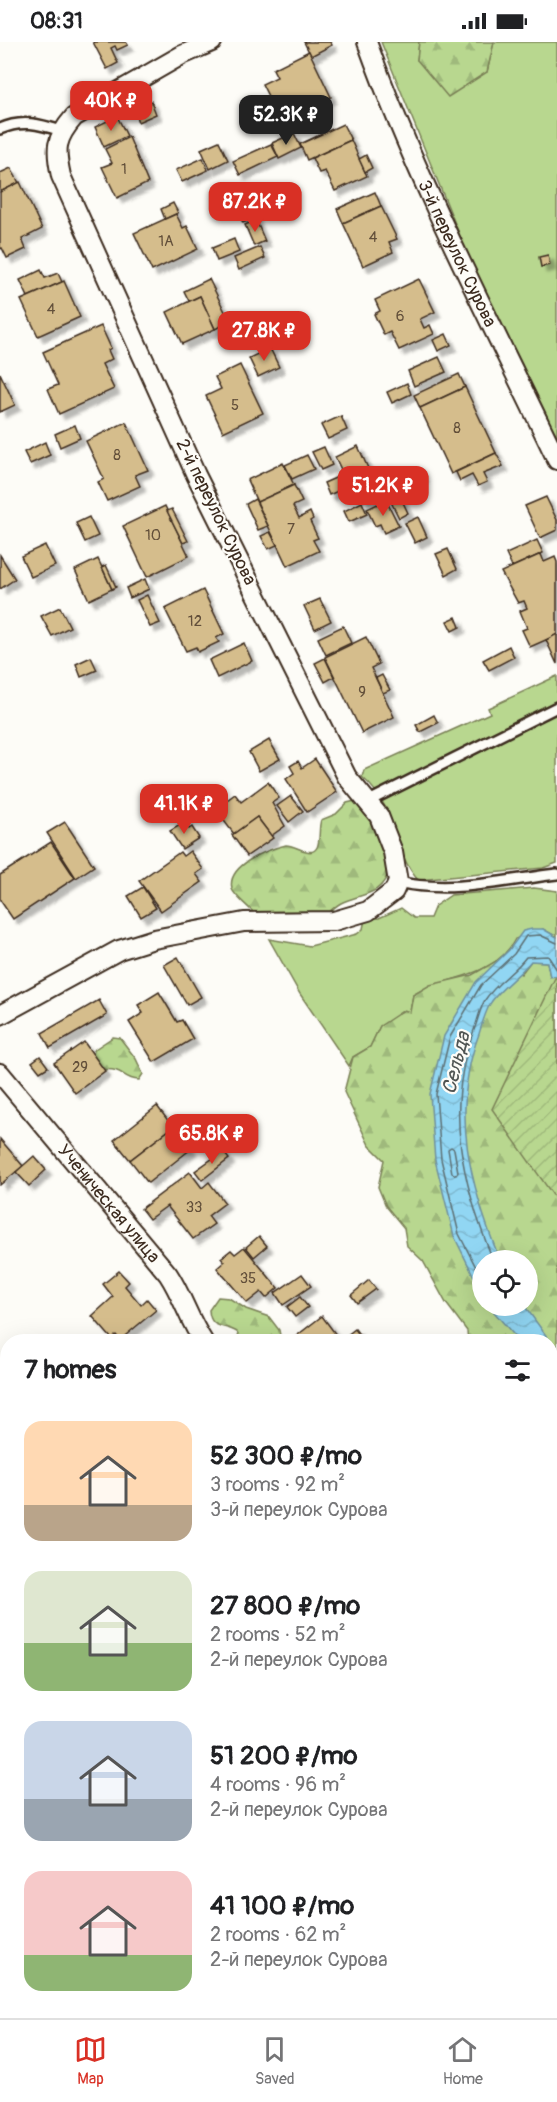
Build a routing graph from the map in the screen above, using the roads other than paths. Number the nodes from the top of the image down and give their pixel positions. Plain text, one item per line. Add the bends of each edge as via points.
1 (212, 42) edge
2 (368, 42) edge
3 (178, 49) edge
4 (0, 129) edge
5 (62, 131) junction
6 (557, 460) edge
7 (557, 707) edge
8 (367, 802) junction
9 (557, 874) edge
10 (398, 882) junction
11 (0, 1015) edge
12 (0, 1073) edge
13 (198, 1334) edge

1 - 3 street
2 - 6 street, 3-й переулок Сурова via 412,156
3 - 5 street via 74,117
4 - 5 lane via 19,122
5 - 8 street, 2-й переулок Сурова via 56,152 61,176 196,476 347,777
7 - 8 lane
8 - 10 street, 2-й переулок Сурова via 380,816 393,852
9 - 10 lane via 459,886
10 - 11 street via 394,891 368,911 334,921 244,922 154,939 119,950
12 - 13 street, Ученическая улица via 168,1274

